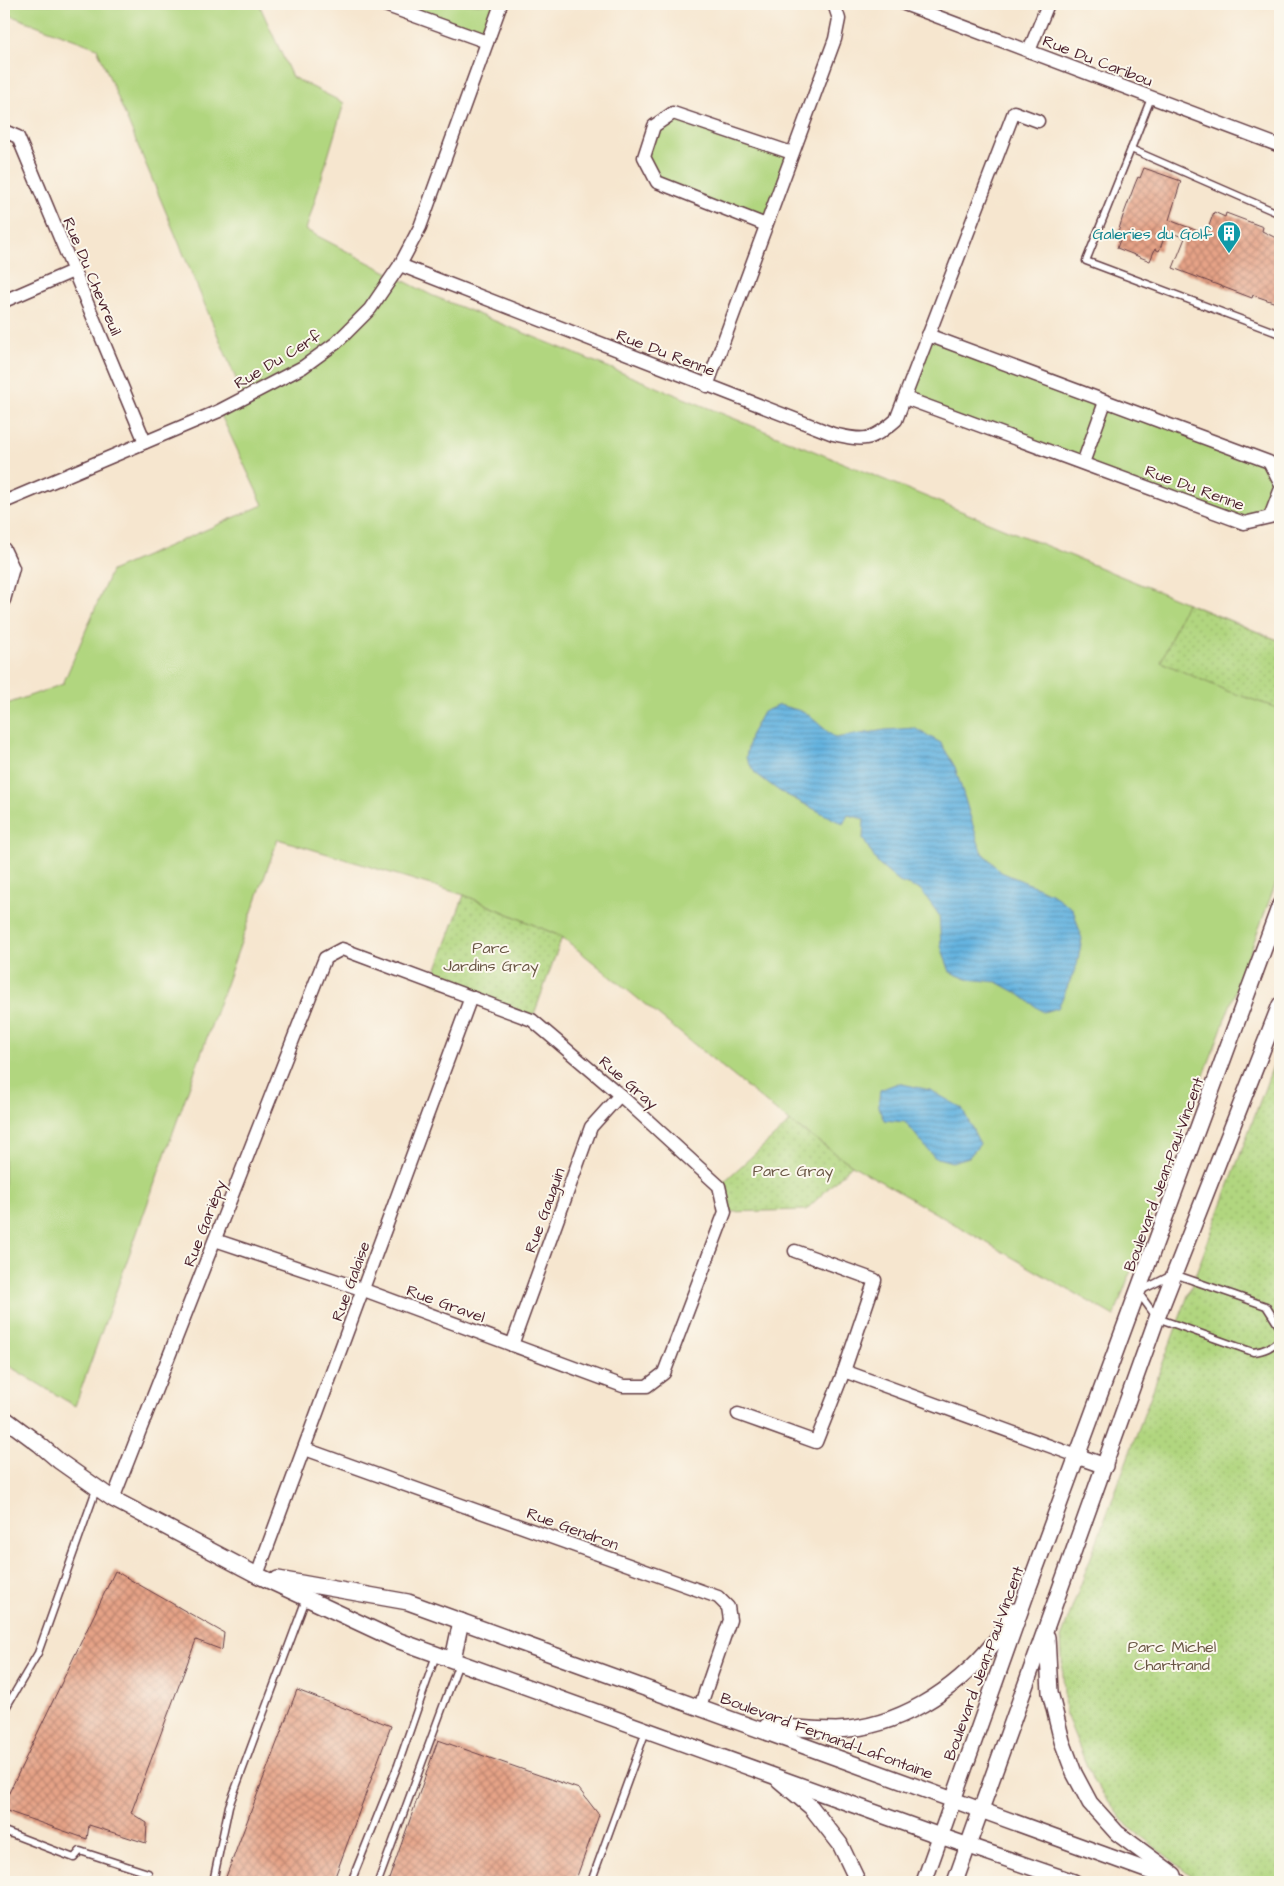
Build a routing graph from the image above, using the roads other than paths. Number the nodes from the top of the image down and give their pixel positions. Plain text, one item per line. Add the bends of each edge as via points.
1 (382, 4) edge
2 (501, 4) edge
3 (834, 4) edge
4 (904, 4) edge
5 (1048, 4) edge
6 (487, 42) junction
7 (1029, 51) junction
8 (1152, 98) junction
9 (1038, 121) dead end
10 (4, 131) edge
11 (1280, 146) edge
12 (1131, 149) junction
13 (792, 153) junction
14 (1280, 214) edge
15 (766, 225) junction
16 (400, 266) junction
17 (74, 271) junction
18 (4, 300) edge
19 (1280, 334) edge
20 (928, 335) junction
21 (707, 386) junction
22 (905, 398) junction
23 (1106, 402) junction
24 (145, 442) junction
25 (1083, 463) junction
26 (1280, 483) edge
27 (1280, 490) edge
28 (4, 502) edge
29 (4, 549) edge
30 (4, 600) edge
31 (1280, 905) edge
32 (325, 958) joint
33 (471, 997) junction
34 (1280, 1005) edge
35 (620, 1095) junction
36 (215, 1240) junction
37 (795, 1251) dead end
38 (1174, 1274) junction
39 (364, 1290) junction
40 (1138, 1292) junction
41 (1157, 1318) junction
42 (1280, 1328) edge
43 (1280, 1339) edge
44 (512, 1345) junction
45 (844, 1371) junction
46 (664, 1373) joint
47 (738, 1414) dead end
48 (4, 1418) edge
49 (305, 1449) junction
50 (1078, 1456) junction
51 (1105, 1466) junction
52 (97, 1487) junction
53 (113, 1499) junction
54 (257, 1575) junction
55 (1028, 1589) junction
56 (306, 1598) junction
57 (462, 1622) junction
58 (1046, 1631) junction
59 (436, 1653) junction
60 (456, 1661) junction
61 (700, 1707) junction
62 (4, 1711) edge
63 (751, 1726) junction
64 (647, 1729) junction
65 (770, 1773) junction
66 (953, 1800) junction
67 (981, 1811) junction
68 (4, 1832) edge
69 (940, 1836) junction
70 (969, 1844) junction
71 (144, 1882) edge
72 (213, 1882) edge
73 (351, 1882) edge
74 (378, 1882) edge
75 (591, 1882) edge
76 (858, 1882) edge
77 (924, 1882) edge
78 (955, 1882) edge
79 (1074, 1882) edge
80 (1180, 1882) edge
81 (1184, 1882) edge

1 - 6 street
2 - 6 street, Rue Du Cerf
3 - 13 street via 839,20 835,39
4 - 7 street, Rue Du Caribou
5 - 7 street
6 - 16 street, Rue Du Cerf via 420,227
7 - 8 street, Rue Du Caribou
8 - 11 street, Rue Du Caribou
8 - 12 lane
9 - 20 street, Rue Du Renne via 1014,112
10 - 17 street, Rue Du Chevreuil via 18,137
12 - 14 lane
12 - 19 lane via 1086,262
13 - 15 street
13 - 15 street via 673,113 654,126 644,157 657,182
15 - 21 street
16 - 21 street, Rue Du Renne
16 - 24 street, Rue Du Cerf via 370,309 336,343 303,367 218,412
17 - 18 street
17 - 24 street, Rue Du Chevreuil
20 - 22 street, Rue Du Renne
20 - 23 street
21 - 22 street, Rue Du Renne via 857,440 877,434 896,420
22 - 25 street, Rue Du Renne
23 - 25 street
23 - 26 street via 1269,462
24 - 28 street, Rue Du Cerf
25 - 27 street, Rue Du Renne via 1244,522 1270,517
29 - 30 street via 13,568
31 - 40 street, Boulevard Jean-Paul-Vincent
32 - 33 street, Rue Gray via 342,950
32 - 36 street, Rue Gariépy
33 - 35 street, Rue Gray via 532,1020
33 - 39 street, Rue Galaise
34 - 38 street
35 - 44 street, Rue Gauguin via 592,1127
35 - 46 street, Rue Gray via 719,1186 723,1198 725,1212
36 - 39 street, Rue Gravel
36 - 53 street, Rue Gariépy
37 - 45 street via 875,1280
38 - 40 lane
38 - 41 street
38 - 42 lane via 1266,1306
39 - 44 street, Rue Gravel
39 - 49 street, Rue Galaise
40 - 41 lane
40 - 50 street, Boulevard Jean-Paul-Vincent
41 - 43 lane via 1254,1352 1263,1351
41 - 51 street
44 - 46 street, Rue Gravel via 623,1386 647,1386
45 - 47 street via 816,1442
45 - 50 street
48 - 52 street, Boulevard Fernand-Lafontaine
49 - 54 street, Rue Galaise
49 - 61 street, Rue Gendron via 718,1597 728,1606 730,1620
50 - 51 street
50 - 55 street, Boulevard Jean-Paul-Vincent
51 - 58 street
52 - 53 street, Boulevard Fernand-Lafontaine
52 - 62 lane via 38,1653
53 - 54 street, Boulevard Fernand-Lafontaine
54 - 56 street, Boulevard Fernand-Lafontaine
54 - 57 street, Boulevard Fernand-Lafontaine via 408,1602
55 - 63 street via 993,1643 966,1672 938,1695 909,1711 876,1724 836,1730
55 - 66 street, Boulevard Jean-Paul-Vincent
56 - 59 street, Boulevard Fernand-Lafontaine via 394,1639
56 - 72 lane via 229,1806
57 - 60 street
57 - 61 street, Boulevard Fernand-Lafontaine
58 - 67 street
58 - 81 street via 1050,1692 1060,1733 1074,1773 1090,1803 1117,1833
59 - 60 street, Boulevard Fernand-Lafontaine
59 - 73 lane via 398,1765
60 - 64 street, Boulevard Fernand-Lafontaine
60 - 74 lane
61 - 63 street, Boulevard Fernand-Lafontaine
63 - 66 street, Boulevard Fernand-Lafontaine
64 - 65 street, Boulevard Fernand-Lafontaine
64 - 75 lane
65 - 69 street, Boulevard Fernand-Lafontaine
65 - 76 street via 811,1807 840,1844
66 - 67 street, Boulevard Fernand-Lafontaine
66 - 69 street, Boulevard Jean-Paul-Vincent
67 - 70 street
67 - 80 street, Boulevard Fernand-Lafontaine
68 - 71 lane via 74,1858 80,1851 148,1873
69 - 70 street, Boulevard Fernand-Lafontaine
69 - 77 street, Boulevard Jean-Paul-Vincent
70 - 78 street
70 - 79 street, Boulevard Fernand-Lafontaine

